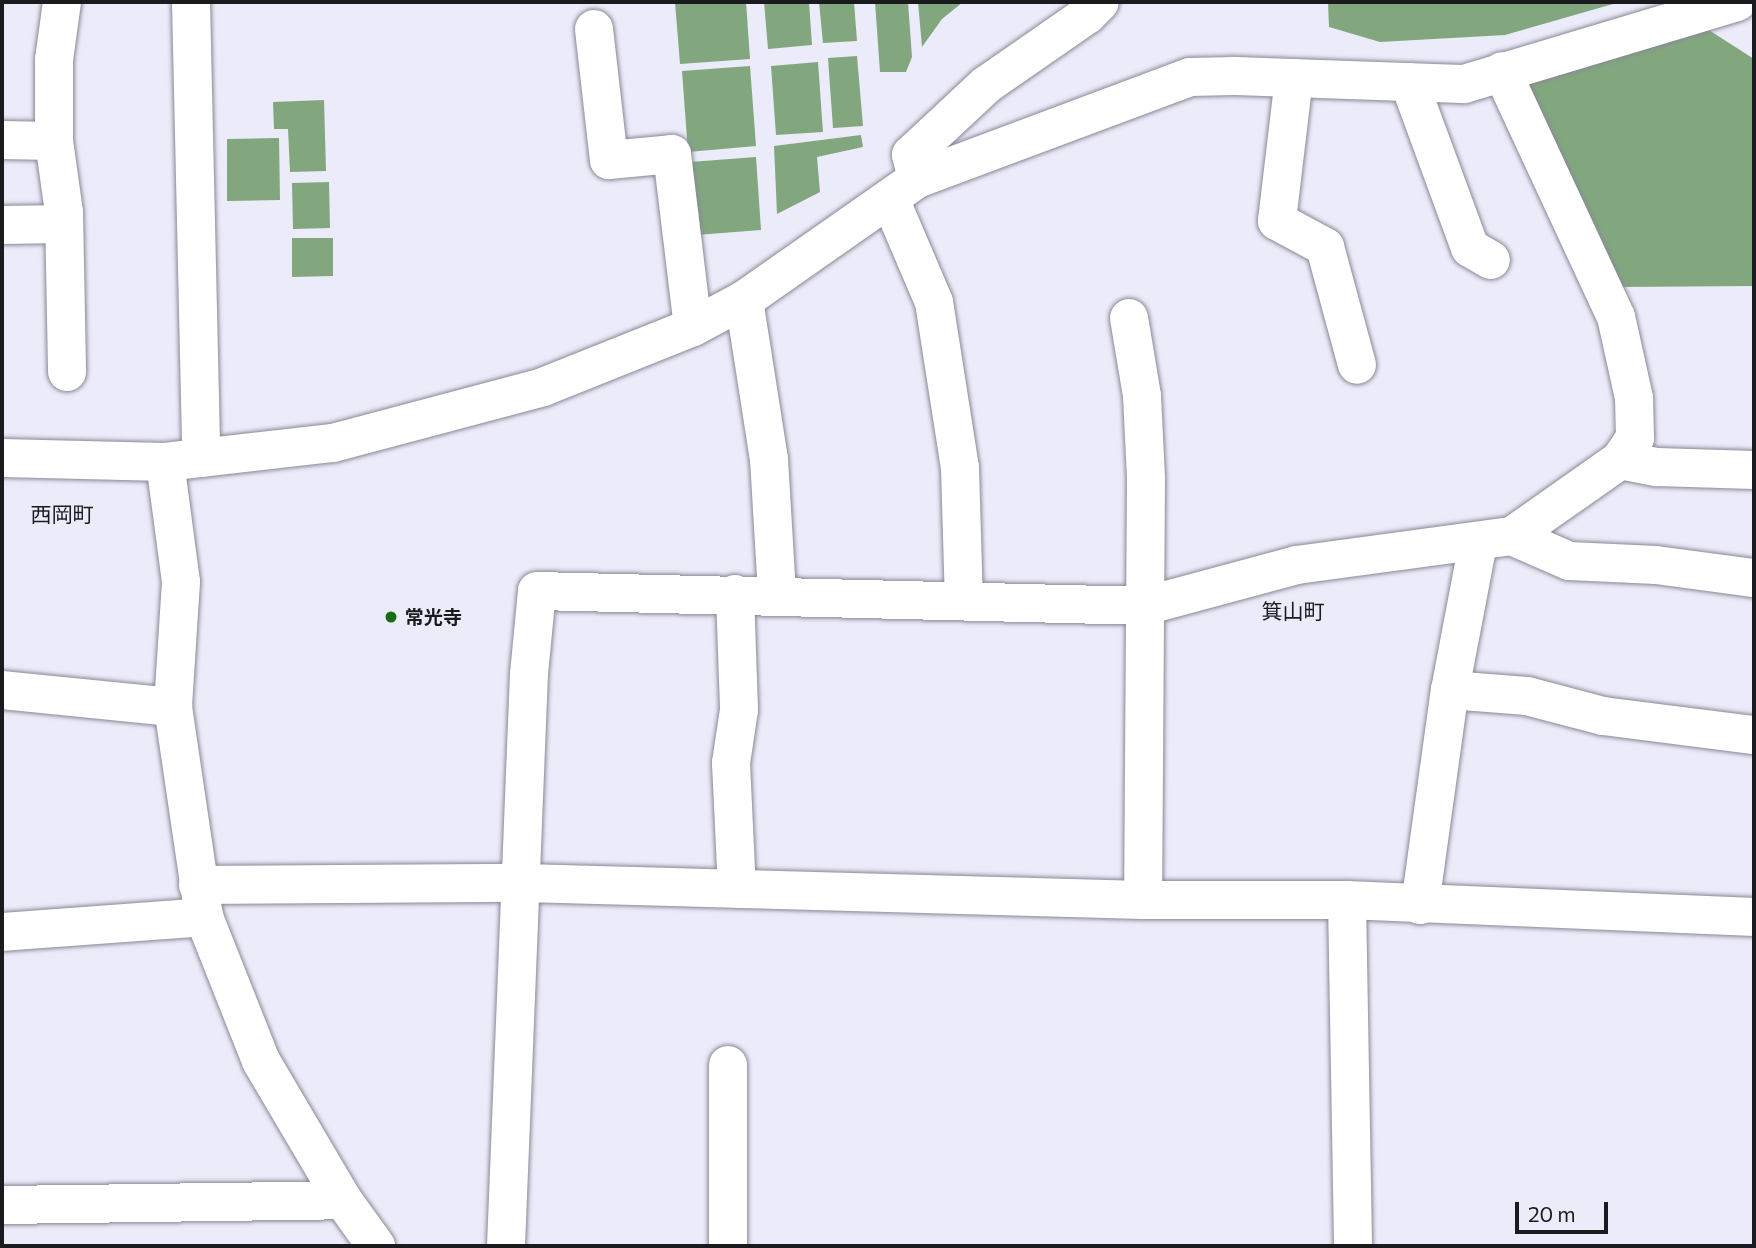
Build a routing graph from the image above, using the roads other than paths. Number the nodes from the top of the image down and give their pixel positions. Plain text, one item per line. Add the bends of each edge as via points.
1 (62, 2) edge
2 (191, 2) edge
3 (1100, 2) edge
4 (1737, 2) edge
5 (594, 29) dead end
6 (1502, 71) junction
7 (1294, 78) junction
8 (1409, 82) junction
9 (2, 140) edge
10 (54, 141) junction
11 (904, 189) junction
12 (64, 224) junction
13 (2, 225) edge
14 (1491, 260) dead end
15 (744, 300) junction
16 (1129, 318) dead end
17 (692, 327) junction
18 (1357, 365) dead end
19 (67, 372) dead end
20 (2, 458) edge
21 (183, 460) junction
22 (1620, 460) junction
23 (1754, 470) edge
24 (1495, 540) junction
25 (1754, 578) edge
26 (735, 594) junction
27 (777, 595) junction
28 (964, 600) junction
29 (1145, 606) junction
30 (2, 690) edge
31 (1450, 690) junction
32 (173, 707) junction
33 (1754, 735) edge
34 (523, 883) junction
35 (737, 889) junction
36 (1143, 900) junction
37 (1348, 900) junction
38 (201, 901) junction
39 (1420, 905) junction
40 (1754, 918) edge
41 (2, 932) edge
42 (728, 1065) dead end
43 (343, 1200) junction
44 (2, 1205) edge
45 (382, 1245) edge
46 (506, 1246) edge
47 (728, 1246) edge
48 (1353, 1246) edge

1 - 10 street via 54,60
2 - 21 street
3 - 11 street via 986,85 911,155
4 - 6 street
5 - 17 street via 609,160 672,154
6 - 8 street via 1464,84
6 - 22 street via 1616,317 1633,398 1635,438
7 - 8 street
7 - 11 street via 1190,78
7 - 18 street via 1277,221 1325,247
8 - 14 street via 1470,248
9 - 10 street
10 - 12 street
11 - 15 street
11 - 28 street via 934,302 960,468
12 - 13 street
12 - 19 street
15 - 17 street
15 - 27 street via 769,459
16 - 29 street via 1142,396
17 - 21 street via 543,387 333,443
20 - 21 street
21 - 32 street
22 - 23 street via 1657,467
22 - 24 street
24 - 25 street via 1569,561 1656,565
24 - 29 street via 1297,565
24 - 31 street
26 - 27 street
26 - 34 street via 537,591 529,674
26 - 35 street via 739,710 730,763
27 - 28 street
28 - 29 street
29 - 36 street
30 - 32 street
31 - 33 street via 1527,696 1604,716
31 - 39 street
32 - 38 street
34 - 35 street
34 - 38 street
34 - 46 street
35 - 36 street
36 - 37 street
37 - 39 street
37 - 48 street
38 - 41 street
38 - 43 street via 261,1061
39 - 40 street
42 - 47 street
43 - 44 street
43 - 45 street

